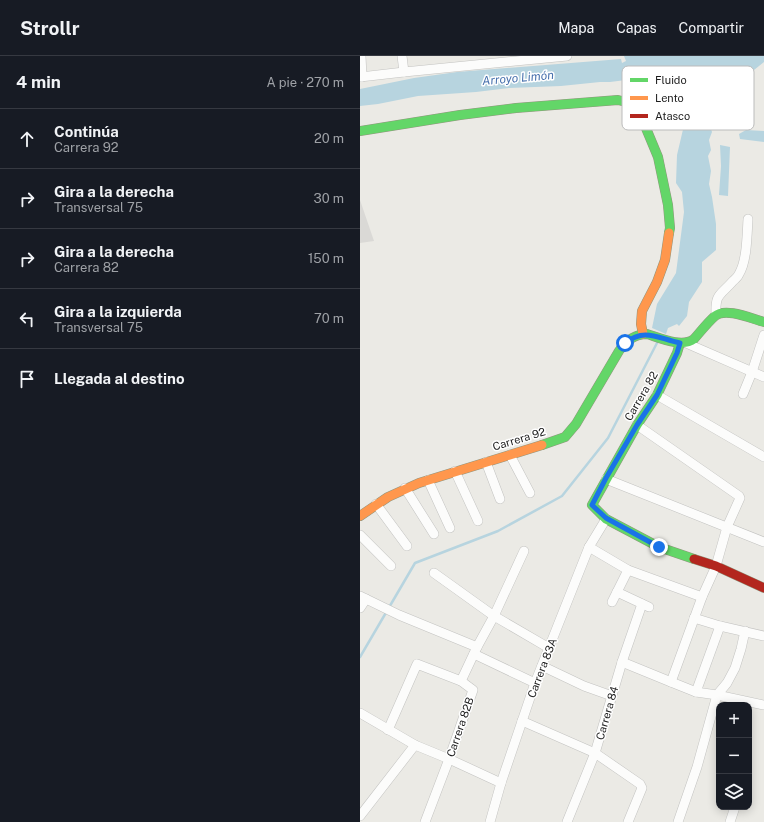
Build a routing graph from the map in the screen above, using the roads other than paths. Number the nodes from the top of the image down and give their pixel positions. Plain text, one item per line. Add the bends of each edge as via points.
1 (361, 56) edge
2 (402, 56) edge
3 (567, 56) edge
4 (557, 57) edge
5 (477, 60) edge
6 (404, 72) junction
7 (361, 77) edge
8 (622, 101) edge
9 (647, 130) edge
10 (360, 131) edge
11 (748, 220) dead end
12 (719, 314) junction
13 (764, 321) edge
14 (645, 334) junction
15 (764, 335) edge
16 (680, 343) junction
17 (752, 372) junction
18 (764, 376) edge
19 (743, 394) dead end
20 (657, 395) junction
21 (637, 425) junction
22 (510, 455) junction
23 (764, 457) edge
24 (486, 462) junction
25 (455, 472) junction
26 (606, 478) junction
27 (428, 480) junction
28 (406, 488) junction
29 (530, 493) dead end
30 (500, 499) dead end
31 (376, 504) junction
32 (360, 516) edge
33 (606, 518) junction
34 (478, 521) dead end
35 (727, 527) junction
36 (450, 528) dead end
37 (434, 534) dead end
38 (360, 535) edge
39 (764, 542) edge
40 (407, 546) dead end
41 (589, 547) junction
42 (524, 551) dead end
43 (391, 566) dead end
44 (716, 566) junction
45 (628, 570) junction
46 (434, 573) dead end
47 (764, 588) edge
48 (617, 592) junction
49 (702, 597) junction
50 (365, 598) edge
51 (612, 602) dead end
52 (360, 608) edge
53 (494, 616) junction
54 (694, 618) junction
55 (720, 626) junction
56 (745, 631) junction
57 (764, 636) edge
58 (549, 648) junction
59 (476, 651) junction
60 (622, 662) junction
61 (542, 666) junction
62 (461, 681) junction
63 (671, 682) junction
64 (535, 683) junction
65 (696, 692) junction
66 (717, 695) junction
67 (612, 696) junction
68 (764, 705) edge
69 (360, 713) edge
70 (522, 721) junction
71 (388, 730) junction
72 (415, 745) junction
73 (595, 753) junction
74 (449, 759) junction
75 (501, 783) junction
76 (734, 810) edge
77 (360, 816) edge
78 (425, 822) edge
79 (490, 822) edge
80 (567, 822) edge
81 (628, 822) edge
82 (678, 822) edge
83 (730, 822) edge

1 - 7 street
2 - 6 street
3 - 4 street
4 - 5 street
5 - 6 street
6 - 7 street
8 - 10 street via 516,108
9 - 14 street via 658,157 670,228 665,260 642,311 641,324
11 - 12 street via 744,260 739,275 718,297 715,306
12 - 13 street via 729,312
12 - 16 street via 694,339
14 - 16 street
14 - 22 street, Carrera 92 via 631,338 619,350 576,424 565,437
15 - 17 street
16 - 17 street
16 - 20 street, Carrera 82
17 - 18 street
17 - 19 street
20 - 21 street, Carrera 82
20 - 23 street
21 - 26 street, Carrera 82
21 - 35 street via 739,496
22 - 24 street, Carrera 92
22 - 29 street
24 - 25 street, Carrera 92
24 - 30 street
25 - 27 street, Carrera 92
25 - 34 street
26 - 33 street, Carrera 82 via 592,505
26 - 35 street
27 - 28 street, Carrera 92
27 - 36 street
28 - 31 street, Carrera 92
28 - 37 street
31 - 32 street, Carrera 92
31 - 40 street
33 - 41 street, Carrera 83A
33 - 44 street via 659,547
35 - 39 street
35 - 44 street
38 - 43 street
41 - 45 street
41 - 58 street, Carrera 83A
42 - 53 street, Carrera 82B
44 - 47 street
44 - 49 street
45 - 48 street
45 - 49 street
46 - 53 street
48 - 51 street
48 - 60 street, Carrera 84 via 646,605
49 - 54 street
50 - 52 street
50 - 59 street
53 - 58 street
53 - 59 street, Carrera 82B
54 - 55 street
54 - 63 street
55 - 56 street
55 - 65 street
56 - 57 street
56 - 66 street via 735,668
58 - 61 street, Carrera 83A
59 - 62 street, Carrera 82B
59 - 64 street
60 - 63 street
60 - 67 street, Carrera 84
61 - 64 street, Carrera 83A
61 - 67 street
62 - 71 street via 417,664
62 - 74 street, Carrera 82B via 473,690
63 - 65 street
64 - 70 street, Carrera 83A
65 - 66 street
66 - 68 street
66 - 82 street via 697,767
67 - 73 street, Carrera 84
69 - 71 street
70 - 73 street
70 - 75 street, Carrera 83A
71 - 72 street
72 - 74 street
72 - 77 street
73 - 80 street, Carrera 84
73 - 81 street via 640,784 642,788
74 - 75 street
74 - 78 street, Carrera 82B
75 - 79 street, Carrera 83A
76 - 83 street

